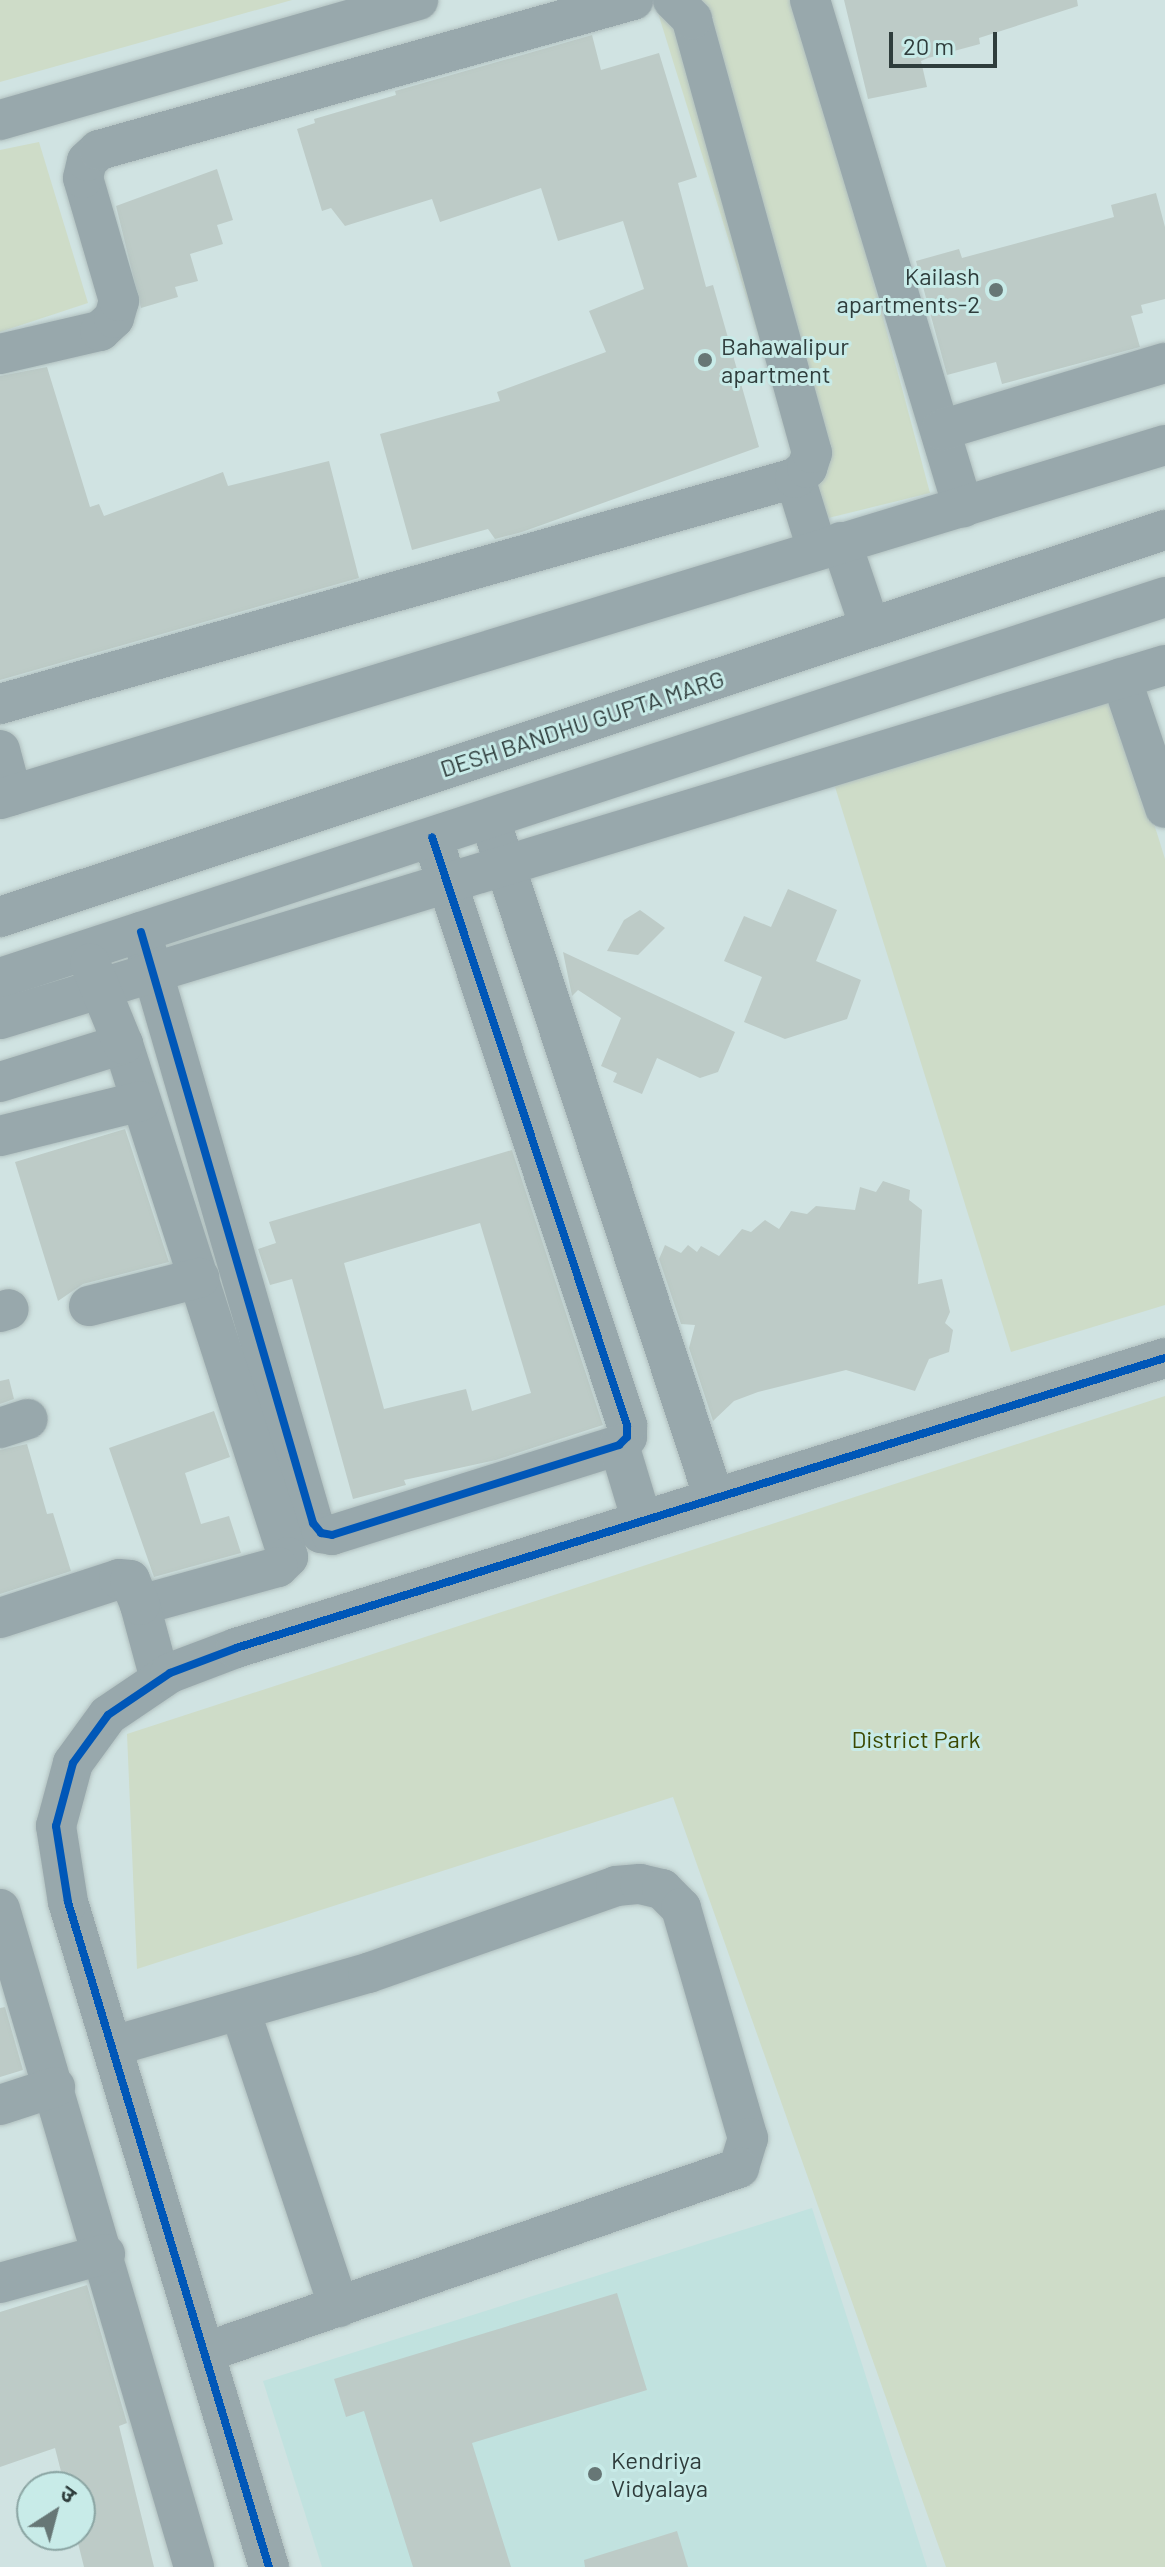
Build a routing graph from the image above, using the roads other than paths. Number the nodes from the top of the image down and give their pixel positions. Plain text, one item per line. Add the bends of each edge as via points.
1 (418, 0) edge
2 (633, 0) edge
3 (673, 0) edge
4 (810, 0) edge
5 (0, 120) edge
6 (0, 354) edge
7 (1165, 363) edge
8 (941, 430) junction
9 (1165, 445) edge
10 (795, 478) junction
11 (963, 507) junction
12 (1165, 530) edge
13 (829, 546) junction
14 (1165, 597) edge
15 (870, 627) junction
16 (1165, 665) edge
17 (1121, 678) junction
18 (0, 704) edge
19 (1155, 742) edge
20 (0, 750) edge
21 (6, 797) edge
22 (1165, 808) edge
23 (490, 818) junction
24 (432, 837) junction
25 (504, 863) junction
26 (448, 880) junction
27 (0, 917) edge
28 (141, 932) junction
29 (85, 950) junction
30 (154, 971) junction
31 (0, 978) edge
32 (101, 987) junction
33 (0, 1019) edge
34 (123, 1044) junction
35 (0, 1082) edge
36 (141, 1101) junction
37 (0, 1136) edge
38 (199, 1278) junction
39 (89, 1306) dead end
40 (1165, 1358) edge
41 (619, 1445) junction
42 (714, 1498) junction
43 (642, 1521) junction
44 (140, 1605) junction
45 (0, 1618) edge
46 (160, 1679) junction
47 (0, 1909) edge
48 (241, 2013) junction
49 (113, 2046) junction
50 (55, 2087) junction
51 (0, 2105) edge
52 (105, 2254) junction
53 (0, 2283) edge
54 (339, 2307) junction
55 (206, 2352) junction
56 (194, 2567) edge
57 (269, 2567) edge

1 - 5 street
2 - 6 street via 99,150 87,161 83,178 119,301 114,318 100,331
3 - 10 street via 692,19 812,453
4 - 8 street
7 - 8 street
8 - 11 street
9 - 11 street
10 - 13 street
10 - 18 street
11 - 13 street
12 - 15 street, DESH BANDHU GUPTA MARG
13 - 15 street
13 - 21 street
14 - 23 street
15 - 27 street, DESH BANDHU GUPTA MARG
16 - 17 street
17 - 19 street
17 - 25 street
19 - 22 street
20 - 21 street
23 - 24 street
23 - 25 street
24 - 26 street
24 - 28 street
25 - 26 street
25 - 42 street
26 - 30 street
26 - 41 street via 627,1425 627,1437
28 - 29 street
28 - 30 street
29 - 31 street
29 - 32 street
30 - 32 street
30 - 41 street via 313,1523 321,1533 332,1535
32 - 33 street
32 - 34 street
34 - 35 street
34 - 36 street
36 - 37 street
36 - 38 street
38 - 39 street
38 - 44 street via 288,1557 278,1567
40 - 42 street
41 - 43 street
42 - 43 street
43 - 46 street via 236,1648
44 - 45 street via 130,1580 119,1579
44 - 46 street
46 - 49 street via 108,1715 73,1763 56,1826 68,1902
47 - 50 street
48 - 49 street
48 - 54 street
48 - 54 street via 616,1886 662,1889 681,1908 748,2138 739,2168
49 - 55 street
50 - 51 street
50 - 52 street
52 - 53 street
52 - 56 street
54 - 55 street
55 - 57 street

